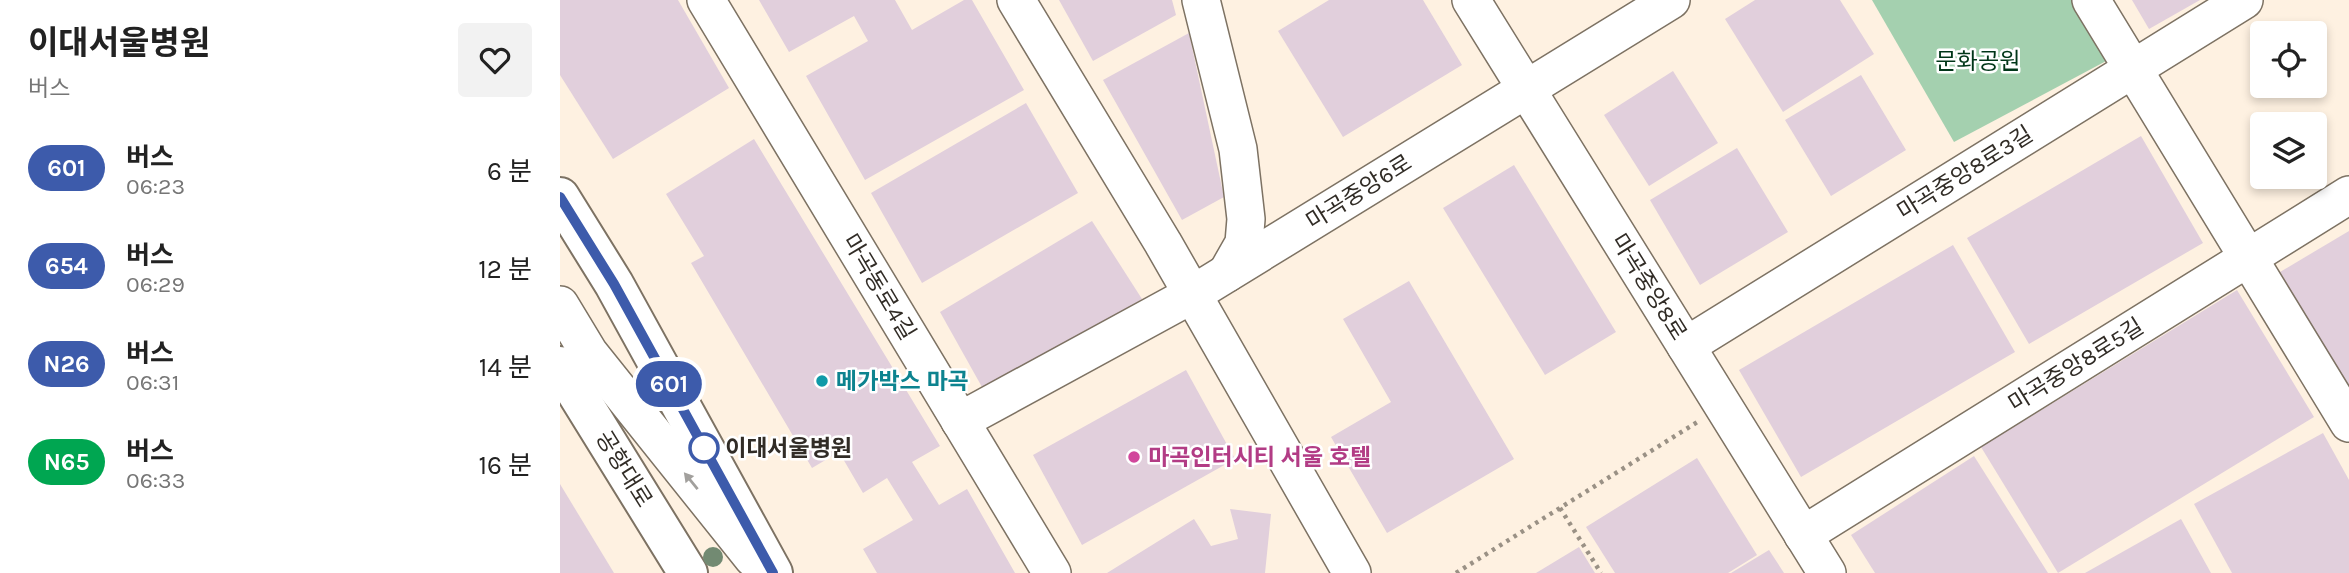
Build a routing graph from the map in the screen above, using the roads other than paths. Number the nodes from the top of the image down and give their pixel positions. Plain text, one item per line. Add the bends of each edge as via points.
1 (706, 0) edge
2 (1016, 0) edge
3 (1201, 0) edge
4 (1471, 0) edge
5 (1671, 0) edge
6 (2091, 0) edge
7 (2244, 0) edge
8 (2133, 69) junction
9 (1526, 89) junction
10 (2349, 195) edge
11 (560, 197) edge
12 (2248, 258) junction
13 (1227, 273) junction
14 (1193, 295) junction
15 (560, 305) edge
16 (1686, 346) junction
17 (560, 366) edge
18 (960, 421) junction
19 (2349, 423) edge
20 (1803, 535) junction
21 (688, 573) edge
22 (764, 573) edge
23 (773, 573) edge
24 (1052, 573) edge
25 (1352, 573) edge
26 (1827, 573) edge

1 - 18 street, 마곡동로4길
2 - 14 street
3 - 13 street via 1238,149 1246,219 1244,243
4 - 9 street, 마곡중앙8로
5 - 9 street, 마곡중앙6로
6 - 8 street
7 - 8 street, 마곡중앙8로3길
8 - 12 street
8 - 16 street, 마곡중앙8로3길
9 - 13 street, 마곡중앙6로
9 - 16 street, 마곡중앙8로
10 - 12 street, 마곡중앙8로5길
11 - 23 main road via 614,284
12 - 19 street
12 - 20 street, 마곡중앙8로5길
13 - 14 street, 마곡중앙6로
14 - 18 street, 마곡중앙6로
14 - 25 street
22 -> 15 street via 589,353
16 - 20 street, 마곡중앙8로
17 - 21 main road, 공항대로
18 - 24 street, 마곡동로4길
20 - 26 street, 마곡중앙8로

